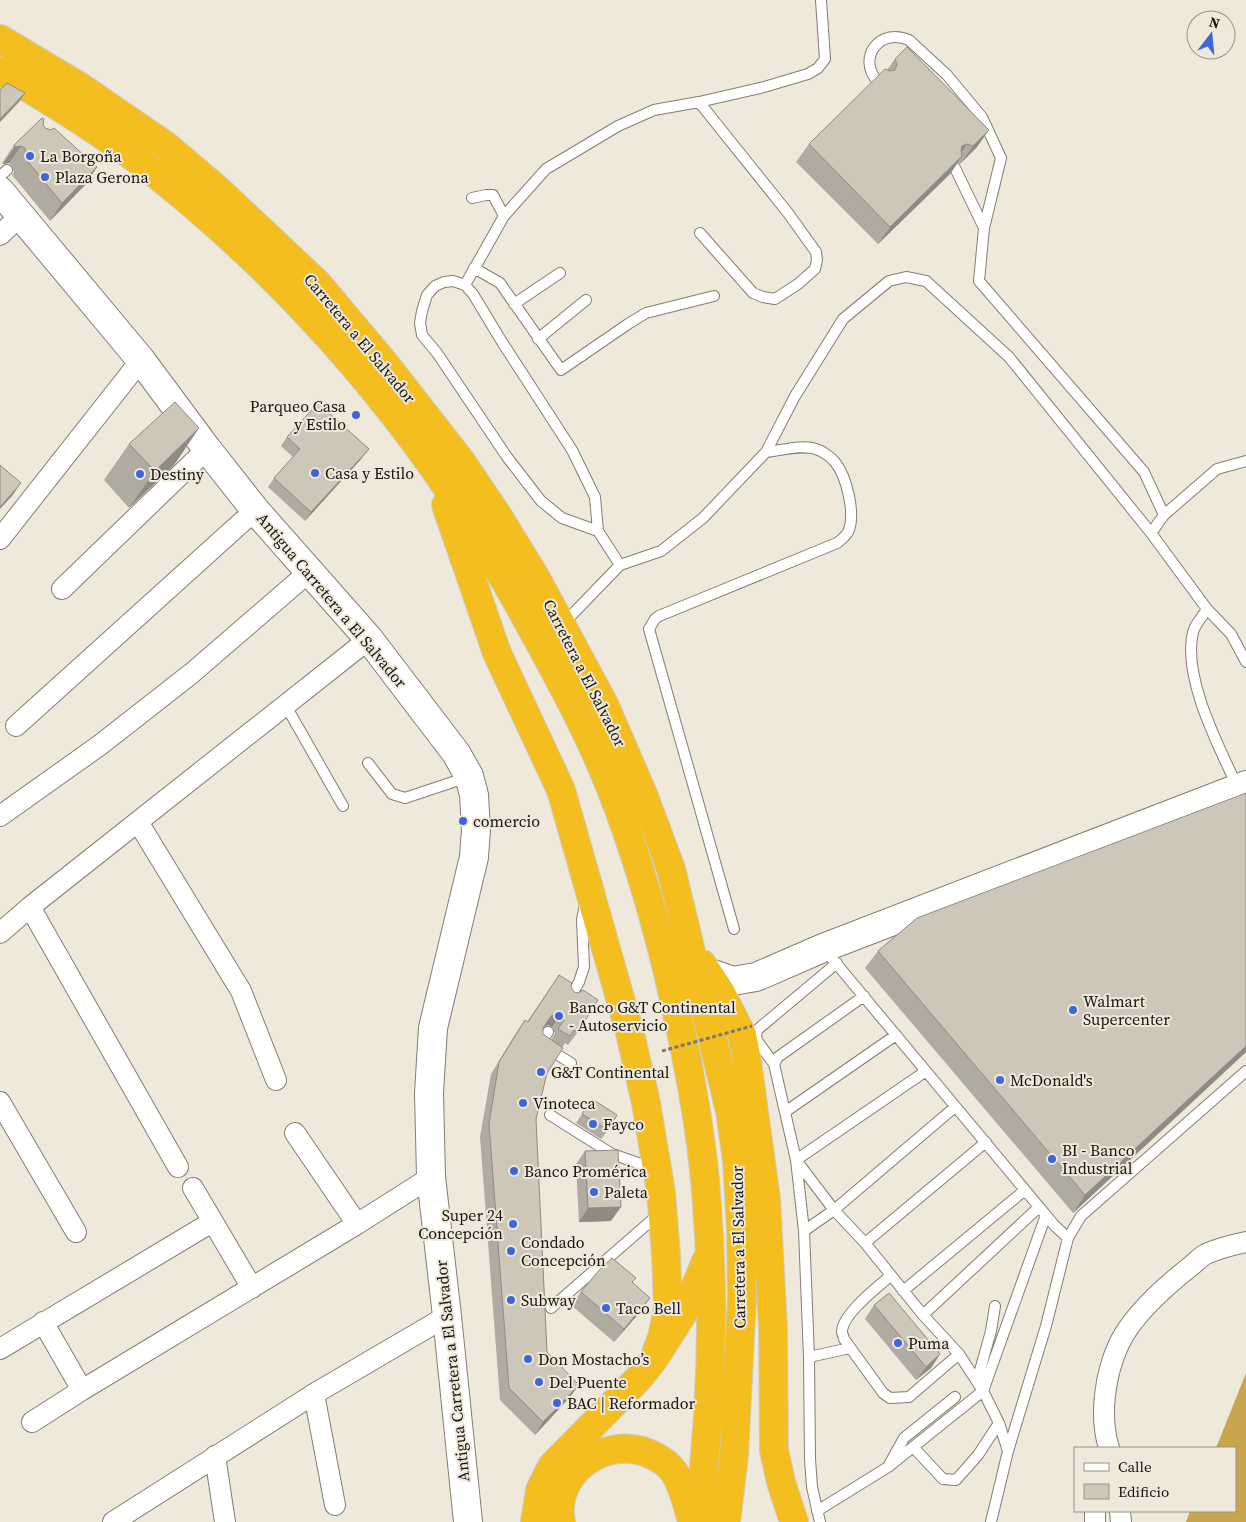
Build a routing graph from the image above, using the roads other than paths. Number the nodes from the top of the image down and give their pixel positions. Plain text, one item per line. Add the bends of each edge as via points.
1 (821, 0) edge
2 (0, 39) edge
3 (0, 71) edge
4 (878, 82) edge
5 (700, 102) junction
6 (956, 168) edge
7 (2, 179) edge
8 (472, 198) dead end
9 (20, 216) junction
10 (504, 216) junction
11 (984, 228) junction
12 (700, 233) dead end
13 (0, 235) edge
14 (474, 268) junction
15 (560, 273) dead end
16 (465, 285) junction
17 (714, 296) dead end
18 (586, 300) dead end
19 (514, 304) junction
20 (538, 339) junction
21 (141, 360) junction
22 (207, 449) junction
23 (766, 452) junction
24 (1246, 461) edge
25 (434, 468) junction
26 (256, 511) junction
27 (1164, 515) junction
28 (598, 531) junction
29 (1151, 533) junction
30 (0, 538) edge
31 (620, 565) junction
32 (309, 572) junction
33 (62, 589) dead end
34 (1207, 609) junction
35 (561, 626) junction
36 (369, 639) junction
37 (1245, 659) edge
38 (286, 706) junction
39 (16, 726) dead end
40 (368, 763) dead end
41 (469, 776) junction
42 (1242, 786) edge
43 (343, 806) dead end
44 (0, 816) edge
45 (138, 822) junction
46 (589, 887) junction
47 (30, 907) junction
48 (734, 929) dead end
49 (0, 934) edge
50 (690, 946) junction
51 (830, 956) junction
52 (707, 972) junction
53 (756, 977) junction
54 (864, 996) junction
55 (569, 999) edge
56 (743, 1023) junction
57 (548, 1032) edge
58 (896, 1035) junction
59 (571, 1063) dead end
60 (774, 1064) junction
61 (926, 1070) junction
62 (1246, 1071) edge
63 (276, 1080) dead end
64 (0, 1102) edge
65 (956, 1106) junction
66 (785, 1112) junction
67 (550, 1115) dead end
68 (295, 1133) dead end
69 (986, 1142) junction
70 (796, 1160) junction
71 (178, 1167) dead end
72 (657, 1169) junction
73 (431, 1177) junction
74 (193, 1188) dead end
75 (1025, 1190) junction
76 (662, 1210) junction
77 (834, 1210) junction
78 (1042, 1211) junction
79 (212, 1222) junction
80 (357, 1224) junction
81 (804, 1231) junction
82 (76, 1232) dead end
83 (1068, 1238) junction
84 (864, 1243) junction
85 (1239, 1243) edge
86 (709, 1253) junction
87 (890, 1276) junction
88 (252, 1288) junction
89 (903, 1291) junction
90 (996, 1306) dead end
91 (551, 1308) dead end
92 (923, 1315) junction
93 (448, 1316) junction
94 (44, 1322) junction
95 (850, 1348) junction
96 (0, 1349) edge
97 (959, 1354) junction
98 (809, 1357) junction
99 (654, 1359) junction
100 (977, 1381) junction
101 (774, 1388) junction
102 (82, 1390) junction
103 (983, 1391) junction
104 (314, 1394) junction
105 (955, 1397) dead end
106 (32, 1422) dead end
107 (1000, 1423) junction
108 (1106, 1445) edge
109 (914, 1448) junction
110 (1008, 1451) junction
111 (215, 1456) junction
112 (734, 1456) junction
113 (888, 1467) junction
114 (335, 1504) dead end
115 (806, 1516) edge
116 (113, 1522) edge
117 (225, 1522) edge
118 (468, 1522) edge
119 (535, 1522) edge
120 (561, 1522) edge
121 (692, 1522) edge
122 (698, 1522) edge
123 (726, 1522) edge
124 (820, 1522) edge
125 (991, 1522) edge

1 - 5 lane via 825,59 818,68 764,87
2 - 35 highway, Carretera a El Salvador via 82,88 164,145 218,190 317,283 461,461 531,570
3 - 25 highway, Carretera a El Salvador via 67,111 154,172 244,249 296,300
4 - 11 lane via 869,66 872,49 886,38 909,40 947,75 982,118 1001,158
5 - 10 lane via 654,110 618,126 546,169
5 - 12 lane via 816,252 815,268 775,299 763,297 753,293
6 - 11 lane
7 - 9 street, Antigua Carretera a El Salvador
8 - 10 lane via 493,195
9 - 13 street
9 - 21 street, Antigua Carretera a El Salvador
10 - 14 lane
11 - 27 lane via 979,281 1144,472
14 - 16 lane
14 - 19 lane via 500,283
15 - 19 lane
16 - 28 lane via 572,450 595,497
16 - 28 lane via 444,282 427,295 421,317 422,335 541,501 562,518
17 - 20 lane via 646,314 562,370
18 - 20 lane
19 - 20 lane
21 - 22 street, Antigua Carretera a El Salvador
21 - 30 street
22 - 26 street, Antigua Carretera a El Salvador
22 - 33 street
23 - 29 lane via 795,396 843,319 889,281 913,278 926,281 1009,357
23 - 31 lane via 703,518 661,551
23 - 48 lane via 808,447 834,461 847,487 851,514 847,533 837,543 659,616 649,630
24 - 27 lane via 1216,469
25 - 46 highway via 497,653 561,790
25 - 86 highway, Carretera a El Salvador via 547,655 576,708 612,791 658,935 686,1052 703,1162
26 - 32 street, Antigua Carretera a El Salvador
26 - 39 street
27 - 29 lane
28 - 31 lane
29 - 34 lane
31 - 35 lane
32 - 36 street, Antigua Carretera a El Salvador
32 - 44 street via 192,673 100,745
34 - 37 lane via 1231,634
34 - 42 lane via 1194,631 1191,661 1210,724
35 - 50 highway, Carretera a El Salvador via 607,711 643,794 671,869
36 - 38 street
36 - 41 street, Antigua Carretera a El Salvador via 456,753
38 - 43 lane
38 - 45 street
40 - 41 lane via 392,794 405,798
41 - 73 street, Antigua Carretera a El Salvador via 474,795 474,857 434,1028 429,1093
42 - 51 street
45 - 47 street
45 - 63 street via 241,991
46 - 55 lane via 582,919 584,967
46 - 72 highway via 630,1033
47 - 49 street
47 - 71 street
50 - 52 highway
50 - 112 highway, Carretera a El Salvador via 730,1111 737,1162 742,1298
51 - 53 street
51 - 54 lane
51 - 60 lane via 757,1030 756,1039
52 - 53 street via 733,981
52 - 56 highway
53 - 56 street via 743,998
54 - 58 lane
54 - 60 lane via 778,1056
56 - 101 highway via 742,1035 766,1200
57 - 59 lane via 540,1044
58 - 61 lane
58 - 66 lane
60 - 66 lane
61 - 65 lane
61 - 70 lane
62 - 83 lane via 1081,1216
64 - 82 street
65 - 69 lane
65 - 77 lane
66 - 70 lane
67 - 72 lane via 612,1154
68 - 80 street
69 - 75 lane
69 - 84 lane
70 - 77 lane
70 - 81 lane
72 - 76 highway
73 - 80 street
73 - 93 street, Antigua Carretera a El Salvador
74 - 79 street
75 - 78 lane
75 - 89 lane
76 - 91 lane
76 - 99 highway via 668,1307
77 - 81 lane
77 - 84 lane
78 - 83 lane
78 - 92 lane
78 - 103 lane
79 - 88 street
79 - 94 street
80 - 88 street
81 - 98 lane
83 - 110 lane via 1046,1326
84 - 87 lane
85 - 108 street via 1204,1255 1167,1284 1120,1342 1110,1368 1105,1412
86 - 99 highway via 682,1315
86 - 122 highway, Carretera a El Salvador via 709,1418
87 - 89 lane
87 - 95 lane via 853,1309 843,1326 844,1339
88 - 102 street
89 - 92 lane
90 - 100 lane
92 - 97 lane
93 - 104 street
93 - 118 street, Antigua Carretera a El Salvador
94 - 96 street
94 - 102 street
95 - 97 lane via 890,1398 909,1397
95 - 98 lane
97 - 100 lane
98 - 115 lane via 812,1487
99 - 119 highway via 552,1466 540,1490
100 - 103 lane
101 - 112 highway
101 - 115 highway via 774,1450 780,1482
102 - 106 street
103 - 107 lane
103 - 109 lane
104 - 111 street
104 - 114 street
105 - 113 lane via 904,1438
107 - 109 lane via 956,1480 943,1479
107 - 110 lane
109 - 113 lane
110 - 125 lane
111 - 116 street
111 - 117 street
112 - 123 highway, Carretera a El Salvador
113 - 115 lane
115 - 124 lane
120 - 121 highway via 559,1510 565,1486 580,1465 600,1453 622,1447 642,1450 668,1465 688,1504

